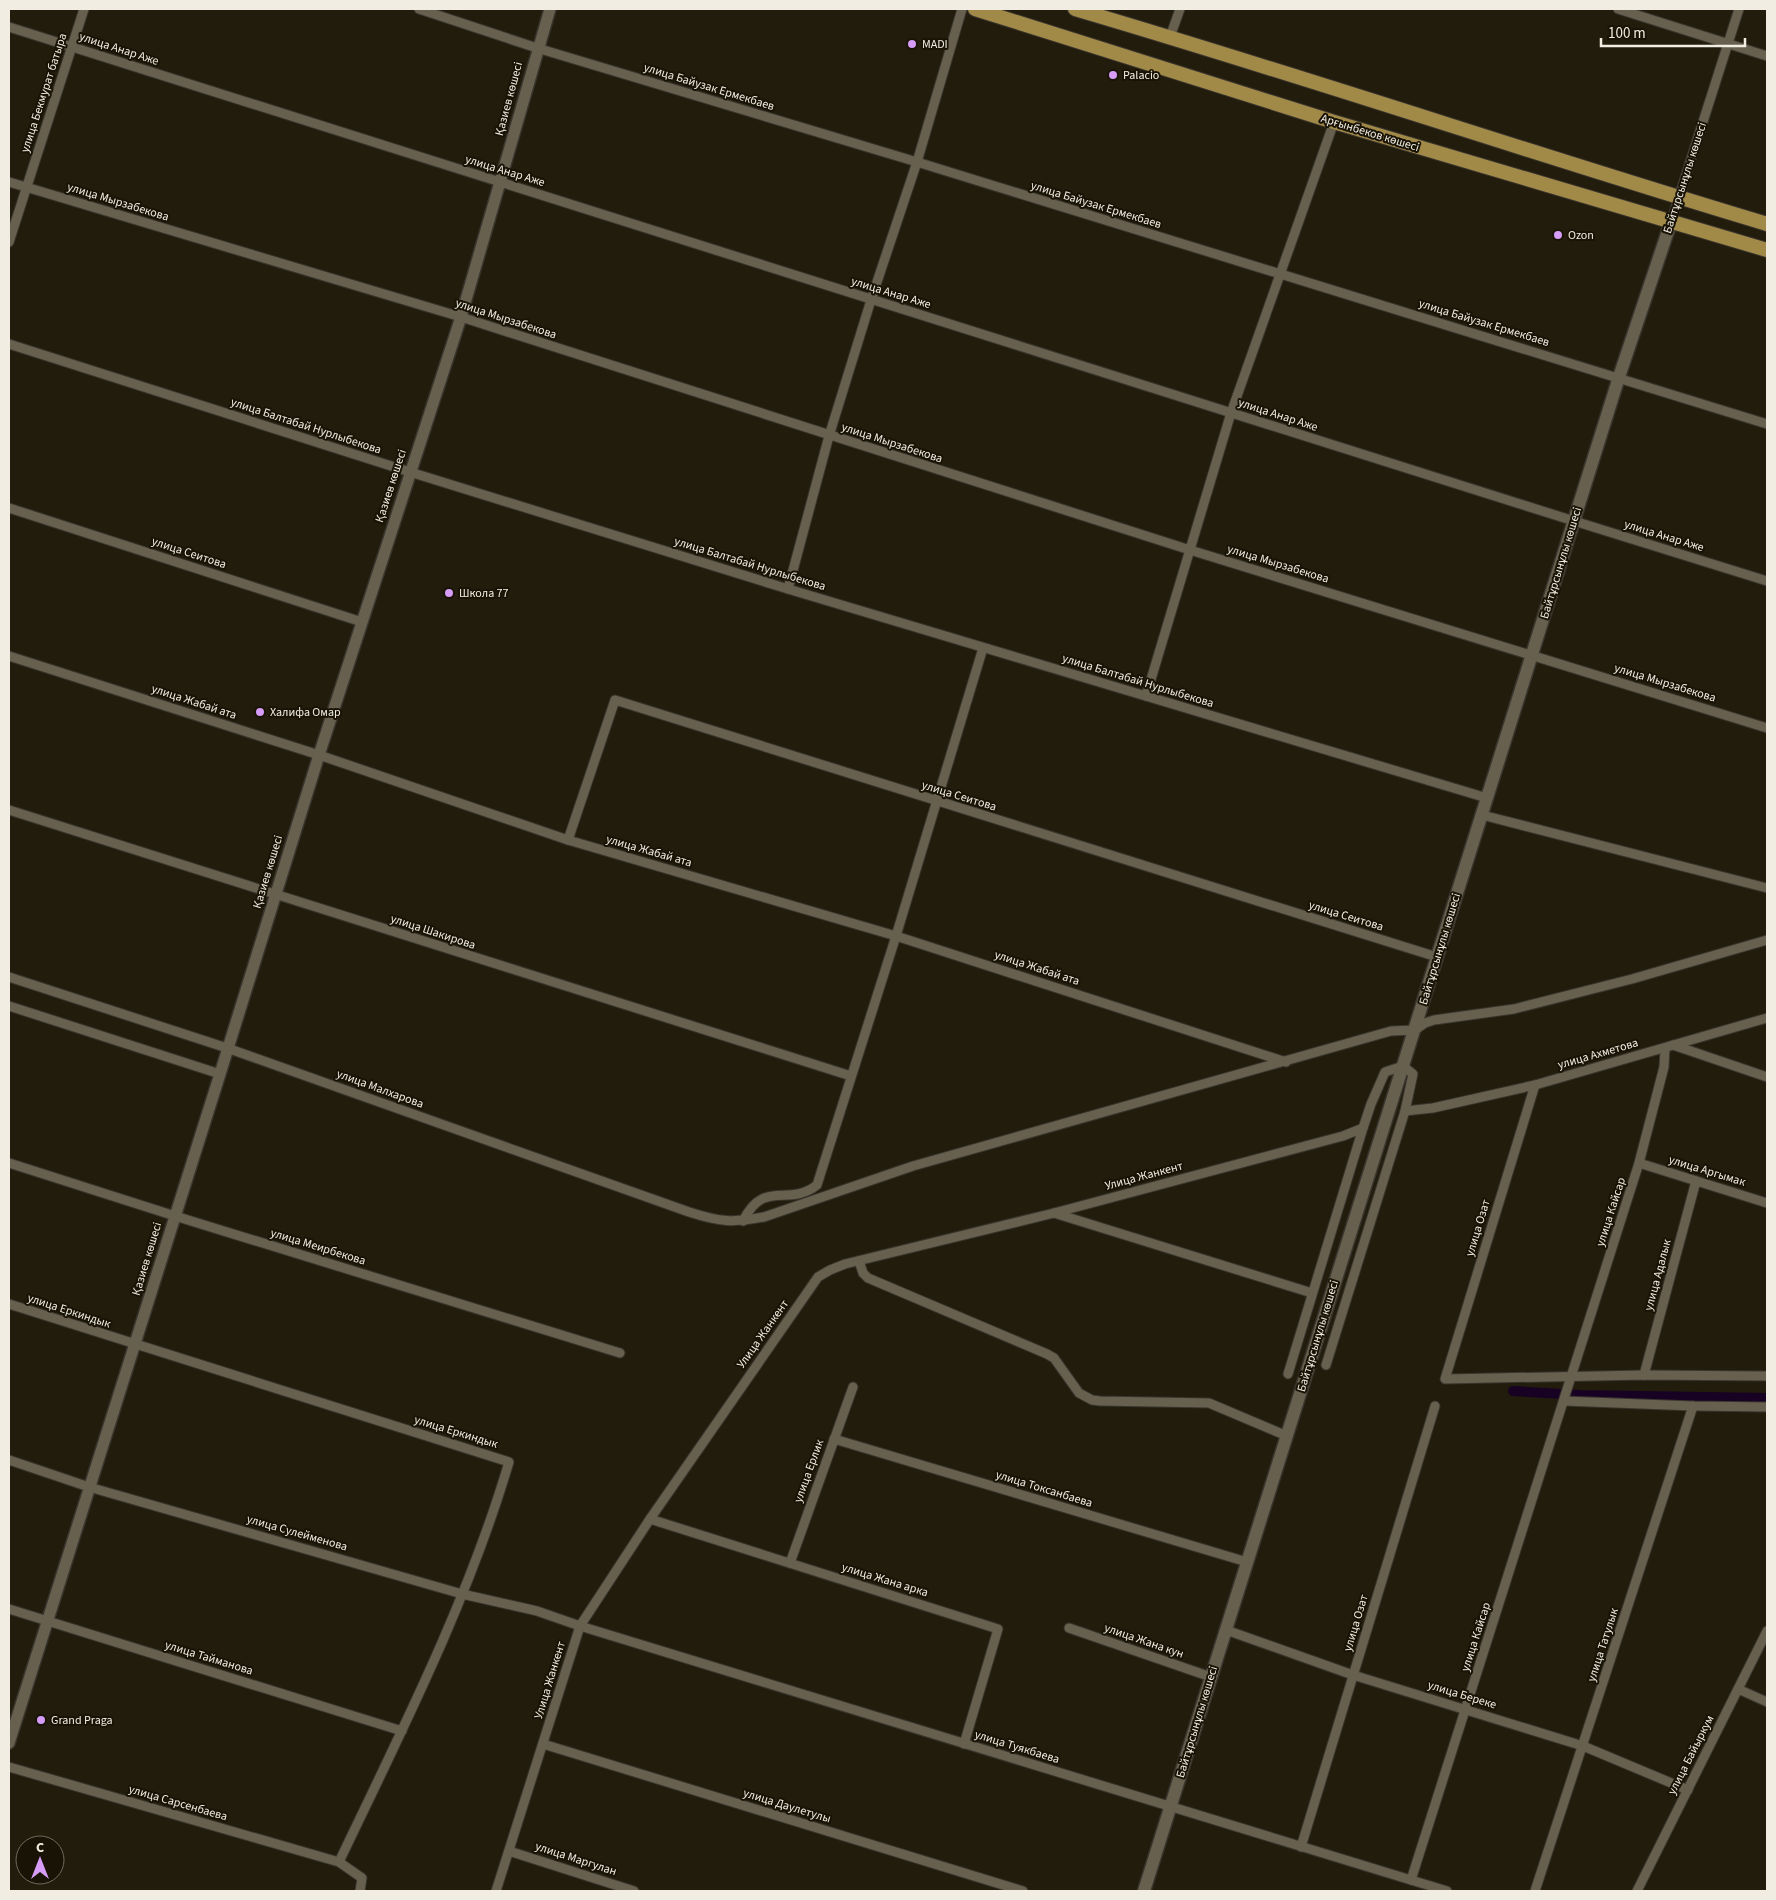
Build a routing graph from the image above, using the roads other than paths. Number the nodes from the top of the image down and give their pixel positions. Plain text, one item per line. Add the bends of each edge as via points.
1 (84, 9) edge
2 (419, 9) edge
3 (550, 9) edge
4 (962, 9) edge
5 (975, 9) edge
6 (1075, 9) edge
7 (1180, 9) edge
8 (1618, 9) edge
9 (1739, 9) edge
10 (9, 28) edge
11 (1170, 36) junction
12 (1727, 44) junction
13 (72, 48) junction
14 (537, 48) junction
15 (1767, 56) edge
16 (1334, 122) junction
17 (917, 162) junction
18 (9, 182) edge
19 (500, 183) junction
20 (27, 188) junction
21 (1680, 198) junction
22 (1671, 222) junction
23 (1767, 224) edge
24 (9, 242) edge
25 (1767, 250) edge
26 (1280, 275) junction
27 (871, 300) junction
28 (461, 317) junction
29 (9, 344) edge
30 (1620, 377) junction
31 (1231, 413) junction
32 (1767, 424) edge
33 (829, 436) junction
34 (410, 472) junction
35 (9, 508) edge
36 (1574, 521) junction
37 (1190, 550) junction
38 (1767, 580) edge
39 (788, 589) junction
40 (362, 622) junction
41 (983, 648) junction
42 (1532, 655) junction
43 (9, 656) edge
44 (1146, 696) junction
45 (1767, 728) edge
46 (319, 755) junction
47 (1487, 798) junction
48 (936, 802) junction
49 (9, 810) edge
50 (1482, 815) junction
51 (568, 840) junction
52 (1767, 888) edge
53 (275, 895) junction
54 (896, 936) junction
55 (1767, 940) edge
56 (1437, 958) junction
57 (9, 978) edge
58 (9, 1006) edge
59 (1767, 1018) edge
60 (1415, 1030) junction
61 (1669, 1046) junction
62 (228, 1048) junction
63 (1286, 1062) junction
64 (1403, 1066) junction
65 (220, 1074) junction
66 (851, 1076) junction
67 (1767, 1077) edge
68 (1535, 1085) junction
69 (1404, 1111) junction
70 (1363, 1128) junction
71 (9, 1163) edge
72 (1639, 1163) junction
73 (1696, 1180) junction
74 (1767, 1203) edge
75 (1054, 1213) junction
76 (175, 1216) junction
77 (743, 1221) junction
78 (859, 1261) junction
79 (1312, 1293) junction
80 (9, 1304) edge
81 (134, 1345) junction
82 (620, 1353) dead end
83 (1326, 1365) dead end
84 (1288, 1374) dead end
85 (1644, 1375) junction
86 (1767, 1376) edge
87 (1570, 1379) junction
88 (852, 1387) dead end
89 (1564, 1401) junction
90 (1436, 1406) dead end
91 (1693, 1406) junction
92 (1767, 1407) edge
93 (1287, 1436) junction
94 (834, 1439) junction
95 (9, 1460) edge
96 (89, 1487) junction
97 (650, 1519) junction
98 (1247, 1562) junction
99 (790, 1564) junction
100 (462, 1594) junction
101 (9, 1609) edge
102 (47, 1621) junction
103 (580, 1626) junction
104 (1069, 1628) dead end
105 (1226, 1630) junction
106 (1767, 1631) edge
107 (1353, 1675) junction
108 (1211, 1677) junction
109 (1738, 1689) junction
110 (1767, 1702) edge
111 (1465, 1709) junction
112 (402, 1731) junction
113 (9, 1742) edge
114 (543, 1744) junction
115 (964, 1744) junction
116 (1583, 1746) junction
117 (9, 1767) edge
118 (1688, 1790) junction
119 (1170, 1807) junction
120 (1301, 1847) junction
121 (510, 1851) junction
122 (339, 1862) junction
123 (1411, 1880) junction
124 (622, 1889) edge
125 (360, 1891) edge
126 (496, 1891) edge
127 (634, 1891) edge
128 (1023, 1891) edge
129 (1144, 1891) edge
130 (1447, 1891) edge
131 (1535, 1891) edge
132 (1637, 1891) edge

1 - 13 street, улица Бекмурат батыра
2 - 14 street, улица Байузак Ермекбаев
3 - 14 street, Қазиев көшесі
4 - 17 street
5 - 16 main road, Арғынбеков көшесі
6 - 11 main road
7 - 11 street
8 - 12 street
9 - 12 street, Байтұрсынұлы көшесі
10 - 13 street, улица Анар Аже
11 - 21 main road
12 - 15 street
12 - 21 street, Байтұрсынұлы көшесі
13 - 19 street, улица Анар Аже
13 - 20 street, улица Бекмурат батыра
14 - 17 street, улица Байузак Ермекбаев
14 - 19 street, Қазиев көшесі
16 - 22 main road, Арғынбеков көшесі
16 - 26 street
17 - 26 street, улица Байузак Ермекбаев
17 - 27 street
18 - 20 street, улица Мырзабекова
19 - 27 street, улица Анар Аже
19 - 28 street, Қазиев көшесі
20 - 24 street, улица Бекмурат батыра
20 - 28 street, улица Мырзабекова
21 - 22 street, Байтұрсынұлы көшесі
21 - 23 main road
22 - 25 main road, Арғынбеков көшесі
22 - 30 main road, Байтұрсынұлы көшесі
26 - 30 street, улица Байузак Ермекбаев
26 - 31 street
27 - 31 street, улица Анар Аже
27 - 33 street
28 - 33 street, улица Мырзабекова
28 - 34 street, Қазиев көшесі
29 - 34 street, улица Балтабай Нурлыбекова
30 - 32 street, улица Байузак Ермекбаев
30 - 36 main road, Байтұрсынұлы көшесі
31 - 36 street, улица Анар Аже
31 - 37 street
33 - 37 street, улица Мырзабекова
33 - 39 street
34 - 39 street, улица Балтабай Нурлыбекова
34 - 40 street, Қазиев көшесі
35 - 40 street, улица Сеитова
36 - 38 street, улица Анар Аже
36 - 42 main road, Байтұрсынұлы көшесі
37 - 42 street, улица Мырзабекова
37 - 44 street
39 - 41 street, улица Балтабай Нурлыбекова
40 - 46 street, Қазиев көшесі
41 - 44 street, улица Балтабай Нурлыбекова
41 - 48 street
42 - 45 street, улица Мырзабекова
42 - 47 main road, Байтұрсынұлы көшесі
43 - 46 street, улица Жабай ата
44 - 47 street, улица Балтабай Нурлыбекова
46 - 51 street, улица Жабай ата
46 - 53 street, Қазиев көшесі
47 - 50 main road, Байтұрсынұлы көшесі
48 - 51 street, улица Сеитова via 615,700
48 - 54 street
48 - 56 street, улица Сеитова
49 - 53 street, улица Шакирова
50 - 52 street
50 - 56 main road, Байтұрсынұлы көшесі
51 - 54 street, улица Жабай ата
53 - 62 street, Қазиев көшесі
53 - 66 street, улица Шакирова
54 - 63 street, улица Жабай ата
54 - 66 street
55 - 60 street via 1514,1009 1434,1020
56 - 60 main road, Байтұрсынұлы көшесі
57 - 62 street, улица Малхарова
58 - 65 street
59 - 61 street, улица Ахметова
60 - 63 street, улица Малхарова via 1391,1031
60 - 64 main road, Байтұрсынұлы көшесі
61 - 67 street
61 - 68 street, улица Ахметова
61 - 72 street, улица Кайсар
62 - 65 street, Қазиев көшесі
62 - 77 street, улица Малхарова via 715,1221
63 - 77 street, улица Малхарова via 913,1166 764,1217
64 - 69 street via 1413,1074
64 - 70 street via 1386,1072
64 - 93 main road, Байтұрсынұлы көшесі
65 - 76 street, Қазиев көшесі
66 - 77 street via 817,1185 799,1194 765,1196
68 - 69 street, улица Ахметова via 1433,1108
68 - 87 street, улица Озат via 1445,1379
69 - 83 street
70 - 75 street, Улица Жанкент
70 - 79 street
71 - 76 street, улица Меирбекова
72 - 73 street, улица Аргымак
72 - 87 street, улица Кайсар
73 - 74 street, улица Аргымак
73 - 85 street, улица Адалык
75 - 78 street, Улица Жанкент
75 - 79 street
76 - 81 street, Қазиев көшесі
76 - 82 street, улица Меирбекова
78 - 93 street via 868,1278 1054,1358 1084,1397 1100,1401 1209,1402
78 - 97 street, Улица Жанкент via 830,1270 818,1278
79 - 84 street
80 - 81 street, улица Еркиндык
81 - 96 street, Қазиев көшесі
81 - 100 street, улица Еркиндык via 509,1462
85 - 86 street
85 - 87 street
87 - 89 street, улица Кайсар
88 - 94 street, улица Ерлик
89 - 91 street
89 - 111 street, улица Кайсар
90 - 107 street, улица Озат
91 - 92 street
91 - 116 street, улица Татулык
93 - 98 main road, Байтұрсынұлы көшесі
94 - 98 street, улица Токсанбаева
94 - 99 street, улица Ерлик
95 - 96 street, улица Сулейменова
96 - 100 street, улица Сулейменова
96 - 102 street, Қазиев көшесі
97 - 99 street, улица Жана арка
97 - 103 street, Улица Жанкент
98 - 105 main road, Байтұрсынұлы көшесі
99 - 115 street, улица Жана арка via 998,1629
100 - 103 street, улица Сулейменова via 537,1611
100 - 112 street, улица Еркиндык
101 - 102 street, улица Тайманова
102 - 112 street, улица Тайманова
102 - 113 street, Қазиев көшесі
103 - 114 street, Улица Жанкент
103 - 115 street, улица Туякбаева
104 - 108 street, улица Жана кун
105 - 107 street, улица Береке
105 - 108 main road, Байтұрсынұлы көшесі
106 - 109 street, улица Байыркум
107 - 111 street, улица Береке
107 - 120 street, улица Озат
108 - 119 main road, Байтұрсынұлы көшесі
109 - 110 street
109 - 118 street, улица Байыркум
111 - 116 street, улица Береке
111 - 123 street, улица Кайсар
112 - 122 street, улица Еркиндык
114 - 121 street, Улица Жанкент
114 - 128 street, улица Даулетулы
115 - 119 street, улица Туякбаева
116 - 118 street, улица Береке
116 - 131 street, улица Татулык
117 - 122 street, улица Сарсенбаева
118 - 132 street, улица Байыркум
119 - 120 street, улица Туякбаева
119 - 129 main road, Байтұрсынұлы көшесі
120 - 123 street, улица Туякбаева
121 - 124 street, улица Маргулан
121 - 126 street, Улица Жанкент
122 - 125 street, улица Сарсенбаева via 362,1878
123 - 130 street, улица Туякбаева
124 - 127 street, улица Маргулан

